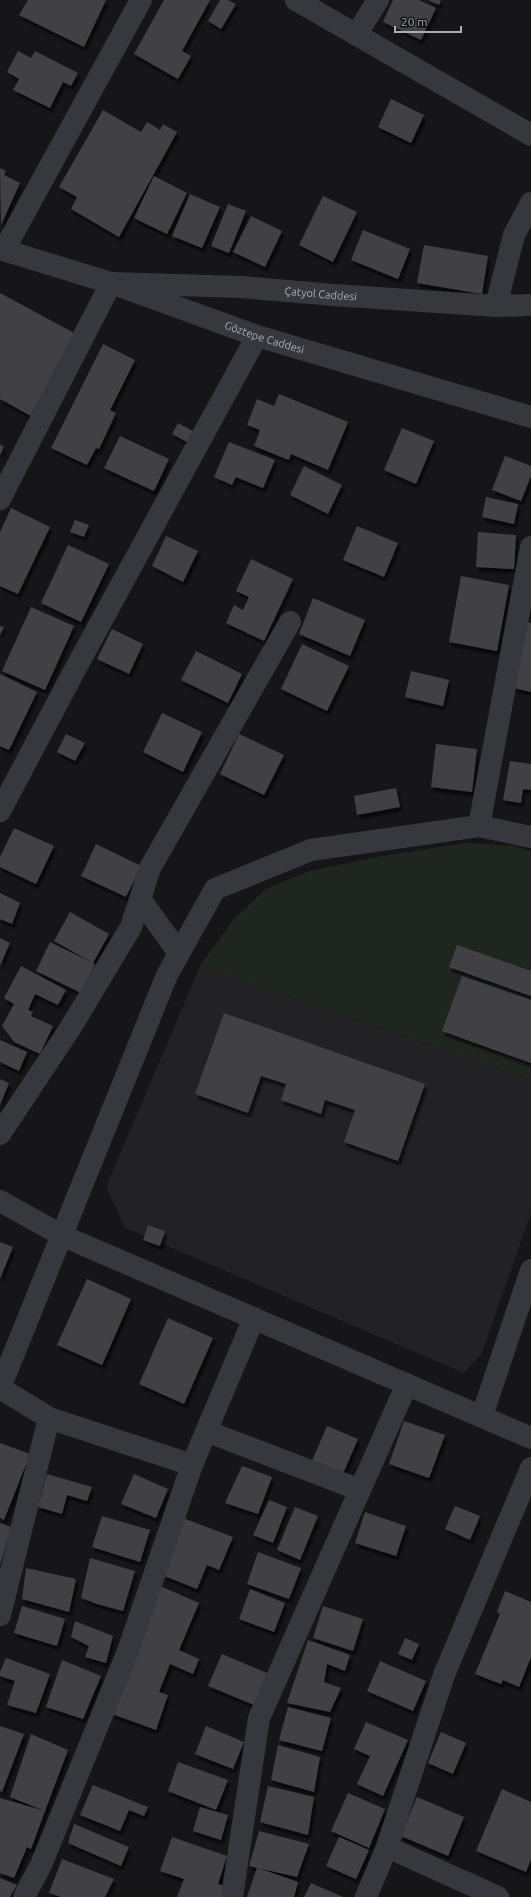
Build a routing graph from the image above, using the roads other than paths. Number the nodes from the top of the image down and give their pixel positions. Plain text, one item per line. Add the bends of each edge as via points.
1 (141, 0) edge
2 (296, 0) edge
3 (378, 0) edge
4 (356, 35) junction
5 (531, 135) edge
6 (531, 203) edge
7 (2, 250) edge
8 (111, 283) junction
9 (531, 305) edge
10 (496, 306) junction
11 (257, 336) junction
12 (531, 417) edge
13 (0, 499) edge
14 (531, 547) edge
15 (290, 622) dead end
16 (0, 811) edge
17 (479, 826) junction
18 (531, 837) edge
19 (140, 899) junction
20 (179, 953) junction
21 (0, 1134) edge
22 (0, 1201) edge
23 (63, 1236) junction
24 (531, 1270) edge
25 (254, 1318) junction
26 (407, 1384) junction
27 (0, 1388) edge
28 (482, 1416) junction
29 (49, 1418) junction
30 (206, 1431) junction
31 (531, 1438) edge
32 (192, 1464) junction
33 (531, 1468) edge
34 (360, 1490) junction
35 (0, 1615) edge
36 (387, 1847) junction
37 (24, 1897) edge
38 (232, 1897) edge
39 (366, 1897) edge
40 (498, 1897) edge

1 - 7 street
2 - 4 street
3 - 4 street
4 - 5 street
6 - 10 street via 514,235
7 - 8 street, Göztepe Caddesi
8 - 10 street, Çatyol Caddesi via 240,287
8 - 11 street, Göztepe Caddesi
8 - 13 street
9 - 10 street, Çatyol Caddesi
11 - 12 street, Göztepe Caddesi
11 - 16 street
14 - 17 street
15 - 19 street via 150,868
17 - 18 street
17 - 20 street via 311,850 215,889
19 - 20 street
19 - 21 street via 131,927 79,1014
20 - 23 street
22 - 23 street
23 - 25 street
23 - 27 street
24 - 28 street
25 - 26 street
25 - 30 street
26 - 28 street
26 - 34 street
27 - 29 street
28 - 31 street
29 - 32 street
29 - 35 street
30 - 32 street
30 - 34 street
32 - 37 street via 128,1651 41,1865
33 - 36 street via 444,1675
34 - 38 street via 259,1718
36 - 39 street
36 - 40 street

